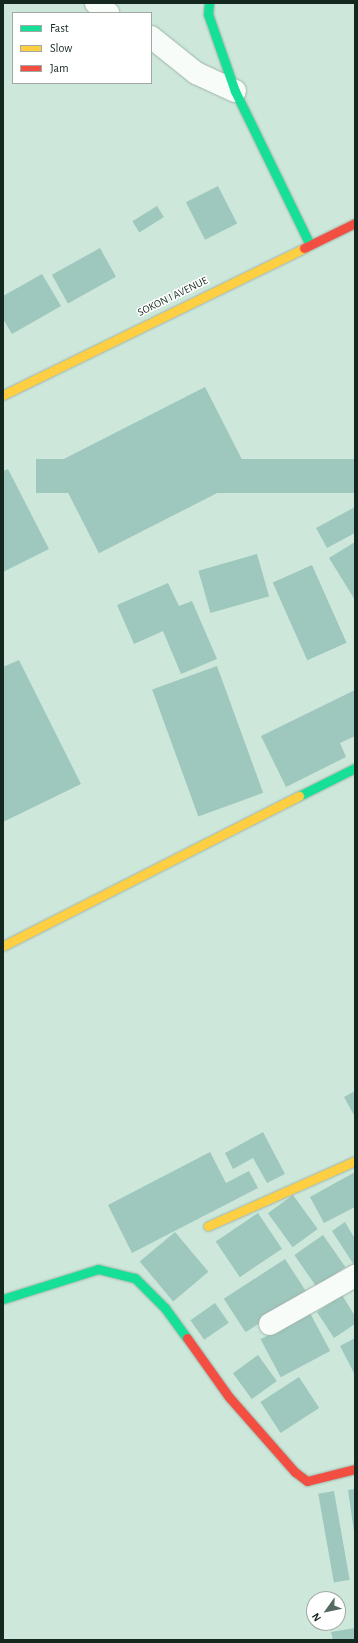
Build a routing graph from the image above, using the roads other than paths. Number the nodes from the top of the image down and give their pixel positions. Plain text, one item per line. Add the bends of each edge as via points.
1 (96, 3) edge
2 (208, 3) edge
3 (107, 12) edge
4 (152, 39) edge
5 (235, 91) junction
6 (355, 223) edge
7 (309, 243) junction
8 (3, 395) edge
9 (355, 768) edge
10 (3, 946) edge
11 (355, 1161) edge
12 (208, 1226) dead end
13 (355, 1276) edge
14 (3, 1299) edge
15 (270, 1324) dead end
16 (355, 1469) edge

1 - 3 street
2 - 5 street via 208,14
4 - 5 street via 196,73
5 - 7 street
6 - 7 street, SOKON I AVENUE
7 - 8 street, SOKON I AVENUE
9 - 10 street
11 - 12 street
13 - 15 street
14 - 16 street via 98,1269 135,1278 165,1308 229,1397 295,1472 307,1481

